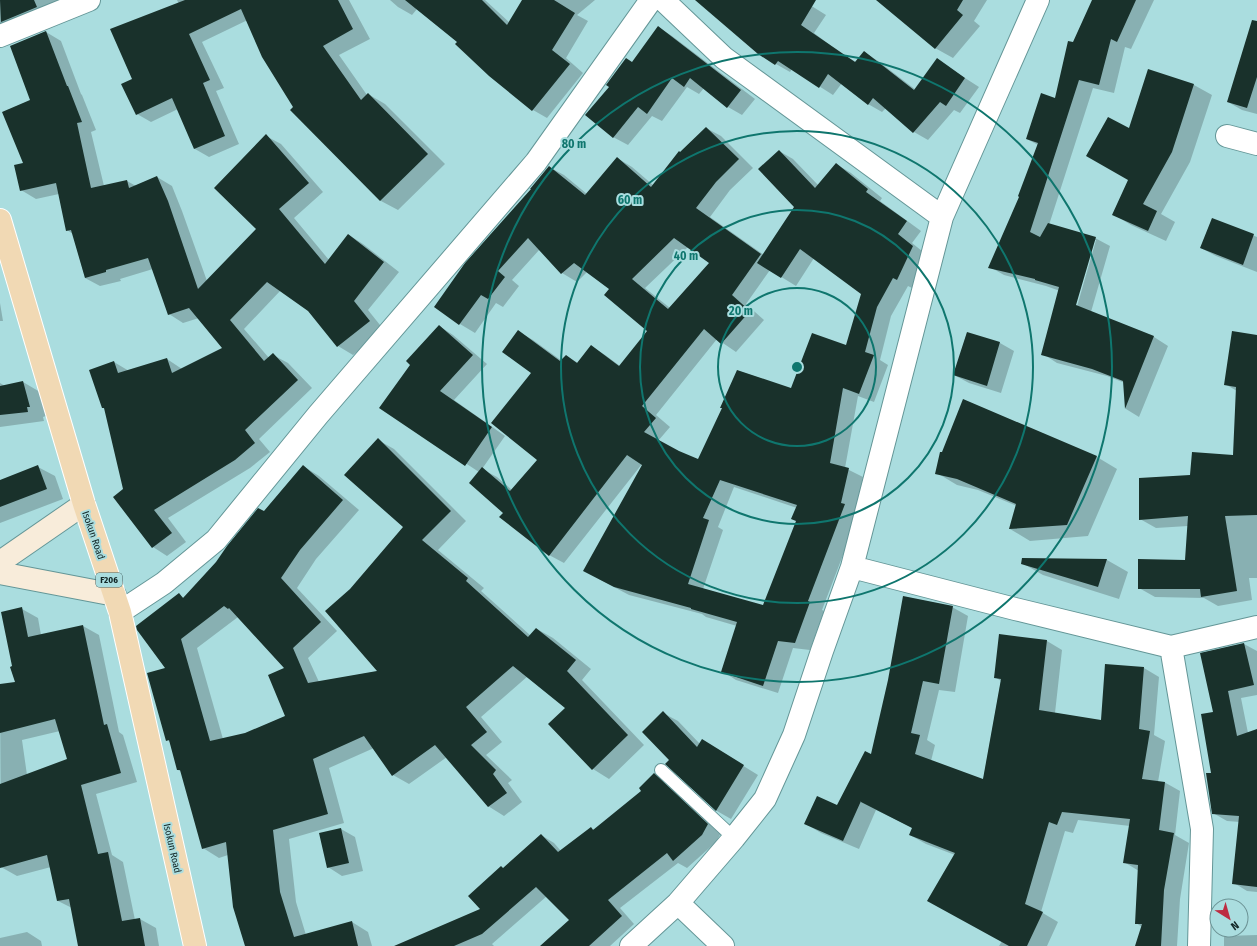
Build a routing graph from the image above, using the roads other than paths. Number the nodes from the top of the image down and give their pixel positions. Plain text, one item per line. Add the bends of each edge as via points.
1 (89, 0) edge
2 (650, 0) edge
3 (663, 0) edge
4 (1038, 0) edge
5 (0, 36) edge
6 (1227, 136) dead end
7 (1257, 144) edge
8 (942, 217) junction
9 (0, 220) edge
10 (84, 504) junction
11 (0, 562) edge
12 (852, 567) junction
13 (0, 572) edge
14 (117, 604) junction
15 (1257, 626) edge
16 (1170, 647) junction
17 (661, 770) dead end
18 (734, 838) junction
19 (678, 903) junction
20 (195, 946) edge
21 (631, 946) edge
22 (723, 946) edge
23 (1199, 946) edge

1 - 5 street
2 - 14 street via 536,162 318,415 216,540 164,583
3 - 8 street via 724,58
4 - 8 street
6 - 7 street
8 - 12 street
9 - 10 main road, Isokun Road / F206
10 - 11 street
10 - 14 main road, Isokun Road / F206
12 - 16 street
12 - 18 street via 794,735 765,799
13 - 14 street
14 - 20 main road, Isokun Road / F206
15 - 16 street
16 - 23 street via 1202,829
17 - 18 lane
18 - 19 street
19 - 21 street
19 - 22 street

